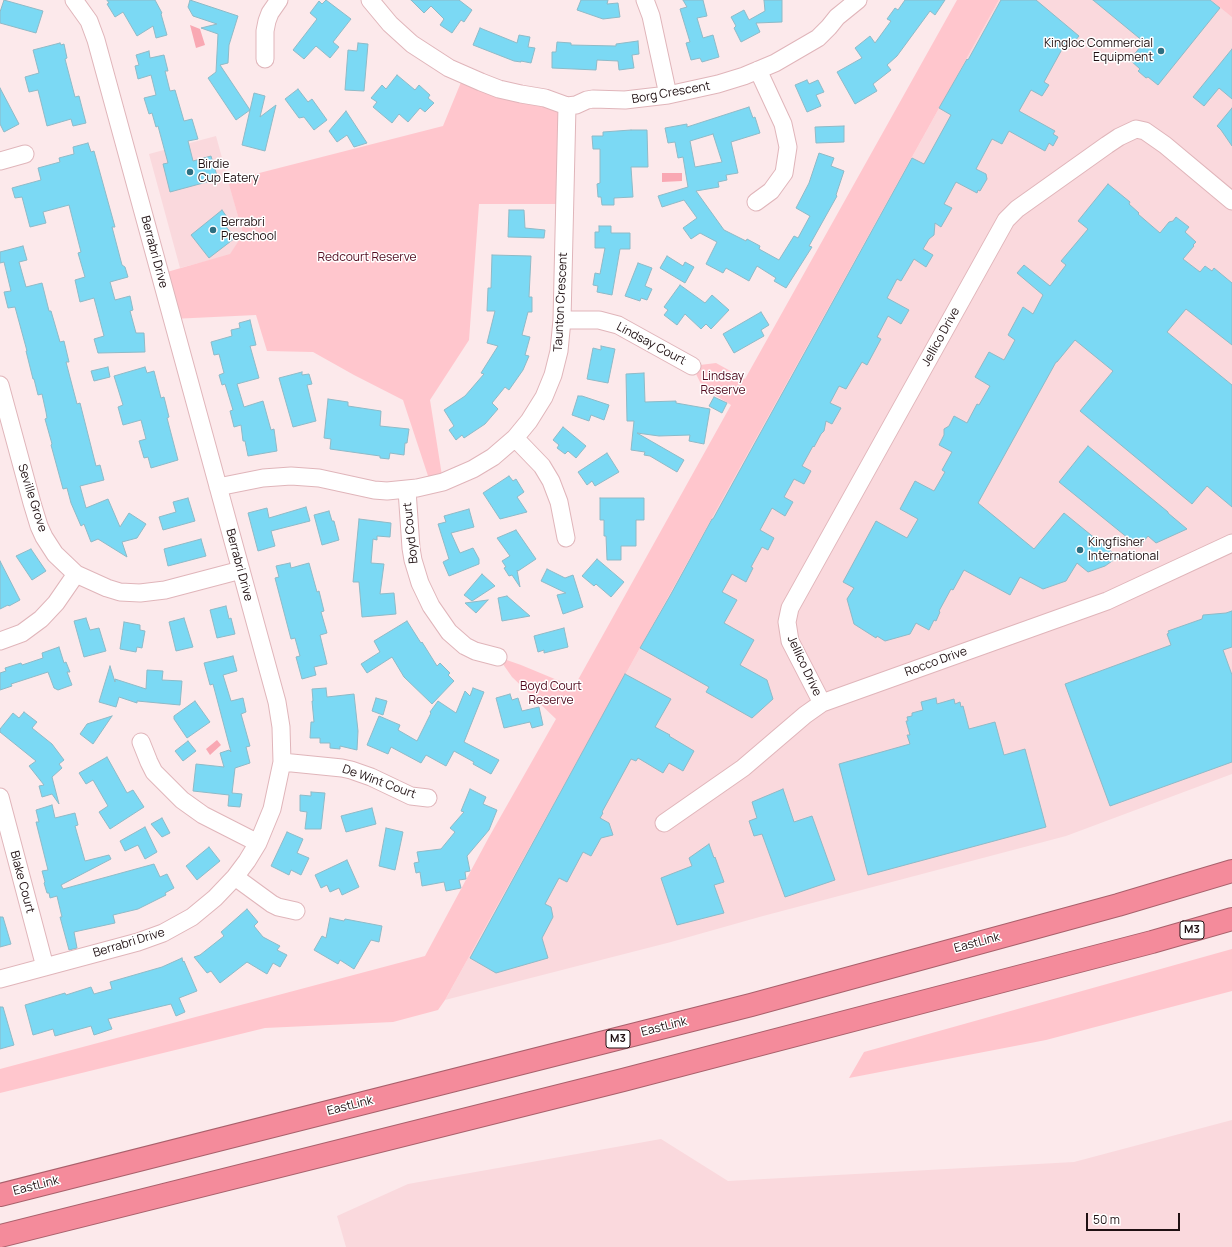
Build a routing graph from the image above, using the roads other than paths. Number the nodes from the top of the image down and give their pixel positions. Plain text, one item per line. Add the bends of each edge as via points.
1 (74, 0) edge
2 (279, 0) edge
3 (370, 0) edge
4 (645, 0) edge
5 (858, 0) edge
6 (265, 59) dead end
7 (758, 70) junction
8 (668, 95) junction
9 (567, 106) junction
10 (25, 154) dead end
11 (0, 161) edge
12 (1232, 201) edge
13 (756, 202) dead end
14 (562, 320) junction
15 (692, 366) dead end
16 (0, 385) edge
17 (515, 438) junction
18 (218, 487) junction
19 (407, 490) junction
20 (566, 538) dead end
21 (1232, 543) edge
22 (241, 570) junction
23 (76, 574) junction
24 (0, 641) edge
25 (498, 658) dead end
26 (822, 703) junction
27 (141, 742) dead end
28 (282, 762) junction
29 (0, 798) edge
30 (428, 798) dead end
31 (664, 823) dead end
32 (258, 843) junction
33 (1232, 871) edge
34 (235, 877) junction
35 (296, 911) dead end
36 (1232, 919) edge
37 (45, 967) junction
38 (0, 979) edge
39 (0, 1195) edge
40 (0, 1236) edge

1 - 18 street, Berrabri Drive via 89,21 96,40
2 - 6 street via 267,21
3 - 9 street via 390,24 412,44 449,68 499,88 545,98
4 - 8 street via 651,16
5 - 7 street, Borg Crescent via 837,17 818,38
7 - 8 street, Borg Crescent via 718,84
7 - 13 street via 783,124 788,147 784,173 771,191
8 - 9 street, Borg Crescent via 625,100 593,99
9 - 14 street, Taunton Crescent
10 - 11 street
12 - 26 street, Jellico Drive via 1165,145 1145,131 1136,129 1119,136 1017,209 1006,220 790,608 787,622 790,641
14 - 15 street, Lindsay Court via 599,320 618,325
14 - 17 street, Taunton Crescent via 559,351 549,386 535,412
16 - 23 street, Seville Grove via 39,526 55,554
17 - 19 street, Taunton Crescent via 493,457 462,475
17 - 20 street via 542,466 551,480 559,502
18 - 19 street, Taunton Crescent via 263,478 291,476 318,478 374,490
18 - 22 street, Berrabri Drive
19 - 25 street, Boyd Court via 413,560 431,606 442,623 461,643 475,651
21 - 26 street, Rocco Drive via 1114,598
22 - 23 street, Seville Grove via 165,590 140,593 120,592
22 - 28 street, Berrabri Drive via 277,702
23 - 24 street via 56,603 41,619 22,633
26 - 31 street, Rocco Drive via 743,768
27 - 32 street via 154,772 182,800 203,815
28 - 30 street, De Wint Court via 346,769 372,777 411,796
28 - 32 street, Berrabri Drive via 272,809
29 - 37 street, Blake Court
32 - 34 street, Berrabri Drive
33 - 39 highway, EastLink / M3 via 1118,905 751,1005
34 - 35 street via 272,904
34 - 37 street, Berrabri Drive via 192,917 163,933
36 - 40 highway via 623,1080
37 - 38 street, Berrabri Drive

